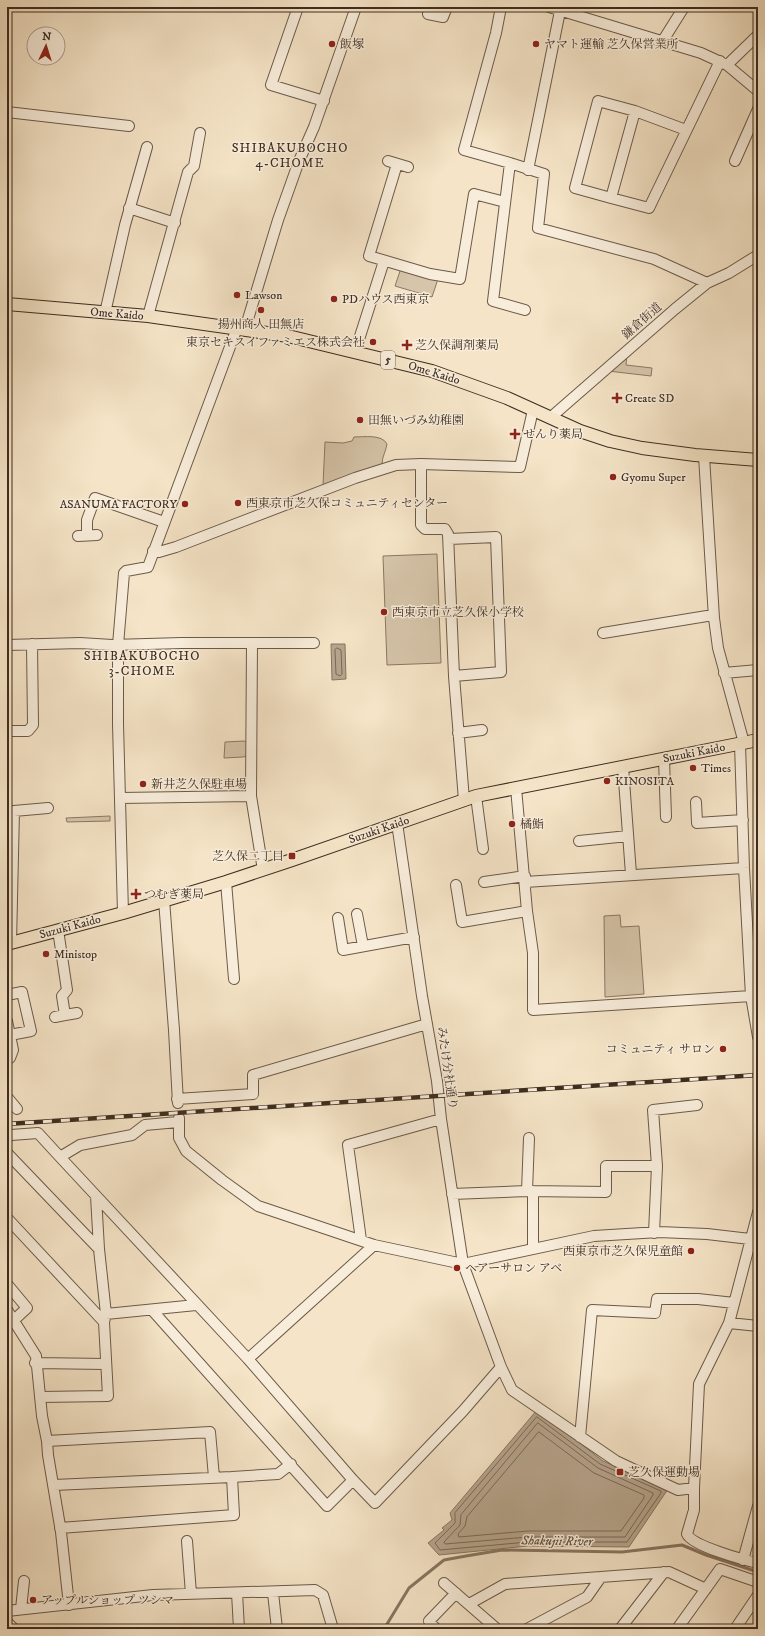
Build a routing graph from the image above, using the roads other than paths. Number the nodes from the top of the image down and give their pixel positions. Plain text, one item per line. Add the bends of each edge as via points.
1 (298, 7) edge
2 (356, 7) edge
3 (448, 7) edge
4 (501, 7) edge
5 (549, 7) edge
6 (684, 7) edge
7 (560, 11) junction
8 (428, 14) dead end
9 (758, 35) edge
10 (662, 42) junction
11 (723, 63) junction
12 (758, 91) edge
13 (324, 101) junction
14 (758, 109) edge
15 (635, 111) junction
16 (7, 112) edge
17 (129, 126) dead end
18 (686, 130) junction
19 (200, 133) dead end
20 (147, 147) dead end
21 (735, 161) dead end
22 (510, 163) junction
23 (408, 167) dead end
24 (528, 170) junction
25 (611, 198) junction
26 (505, 202) junction
27 (129, 208) junction
28 (175, 223) junction
29 (758, 255) edge
30 (384, 261) junction
31 (706, 283) junction
32 (7, 304) edge
33 (525, 310) dead end
34 (105, 313) junction
35 (148, 316) junction
36 (241, 328) junction
37 (355, 352) junction
38 (533, 410) junction
39 (550, 418) junction
40 (704, 456) junction
41 (758, 460) edge
42 (421, 464) junction
43 (164, 522) junction
44 (87, 535) dead end
45 (448, 539) junction
46 (153, 551) junction
47 (714, 615) junction
48 (604, 633) dead end
49 (252, 643) junction
50 (314, 643) dead end
51 (32, 644) junction
52 (7, 645) edge
53 (118, 645) junction
54 (758, 670) edge
55 (724, 673) junction
56 (454, 676) junction
57 (482, 730) dead end
58 (7, 731) edge
59 (458, 733) junction
60 (758, 740) edge
61 (742, 743) junction
62 (664, 759) junction
63 (623, 767) junction
64 (516, 788) junction
65 (251, 796) junction
66 (476, 796) junction
67 (121, 798) junction
68 (464, 800) junction
69 (696, 802) dead end
70 (48, 808) dead end
71 (666, 817) dead end
72 (742, 820) junction
73 (397, 824) junction
74 (628, 836) junction
75 (579, 841) dead end
76 (483, 849) dead end
77 (744, 868) junction
78 (263, 870) junction
79 (631, 874) junction
80 (525, 879) junction
81 (226, 882) junction
82 (484, 882) dead end
83 (456, 885) dead end
84 (164, 900) junction
85 (527, 911) junction
86 (123, 913) junction
87 (357, 914) dead end
88 (338, 918) dead end
89 (58, 930) junction
90 (414, 937) junction
91 (9, 944) edge
92 (363, 946) junction
93 (234, 979) dead end
94 (7, 995) edge
95 (751, 996) junction
96 (77, 1013) dead end
97 (7, 1021) edge
98 (427, 1024) junction
99 (10, 1035) junction
100 (758, 1037) edge
101 (7, 1058) edge
102 (7, 1098) edge
103 (697, 1106) dead end
104 (17, 1109) dead end
105 (441, 1119) junction
106 (7, 1138) edge
107 (529, 1138) dead end
108 (7, 1153) edge
109 (60, 1156) junction
110 (657, 1166) junction
111 (530, 1191) junction
112 (452, 1194) junction
113 (96, 1196) junction
114 (758, 1212) edge
115 (7, 1218) edge
116 (654, 1233) junction
117 (750, 1239) junction
118 (361, 1240) junction
119 (374, 1245) junction
120 (533, 1248) junction
121 (99, 1249) junction
122 (463, 1264) junction
123 (7, 1284) edge
124 (734, 1303) junction
125 (196, 1304) junction
126 (7, 1310) edge
127 (152, 1310) junction
128 (105, 1318) junction
129 (14, 1320) junction
130 (729, 1323) junction
131 (758, 1326) edge
132 (248, 1359) junction
133 (35, 1363) junction
134 (106, 1364) junction
135 (501, 1367) junction
136 (40, 1397) junction
137 (580, 1437) junction
138 (47, 1442) junction
139 (291, 1464) junction
140 (214, 1477) junction
141 (232, 1477) junction
142 (353, 1480) junction
143 (54, 1485) junction
144 (694, 1488) junction
145 (758, 1506) edge
146 (60, 1528) junction
147 (187, 1541) dead end
148 (743, 1560) junction
149 (758, 1563) edge
150 (664, 1572) junction
151 (601, 1577) junction
152 (24, 1581) dead end
153 (758, 1582) edge
154 (444, 1583) dead end
155 (706, 1588) junction
156 (273, 1592) junction
157 (237, 1593) junction
158 (456, 1593) junction
159 (190, 1594) junction
160 (758, 1595) edge
161 (469, 1604) junction
162 (69, 1605) junction
163 (21, 1609) junction
164 (7, 1611) edge
165 (7, 1622) edge
166 (14, 1629) edge
167 (239, 1629) edge
168 (277, 1629) edge
169 (333, 1629) edge
170 (436, 1629) edge
171 (497, 1629) edge
172 (527, 1629) edge
173 (620, 1629) edge
174 (677, 1629) edge
175 (735, 1629) edge

1 - 13 street via 271,86
2 - 13 street
3 - 8 street via 443,17
4 - 22 street via 464,150
5 - 7 street
6 - 10 street
7 - 10 street
7 - 24 street
9 - 11 street
10 - 11 street via 701,53
11 - 12 street
11 - 18 street
13 - 36 street via 299,161
14 - 21 street
15 - 18 street
15 - 25 street
15 - 25 street via 598,101 575,188
16 - 17 street
18 - 25 street via 649,208
19 - 28 street via 194,166 188,172
20 - 27 street
22 - 24 street
22 - 26 street
23 - 30 street via 393,162 369,256
24 - 31 street via 544,174 538,228 654,259
26 - 30 street via 474,194 460,279 430,274
26 - 33 street via 493,301
27 - 28 street
27 - 34 street
28 - 35 street
29 - 31 street, 鎌倉街道 via 729,274
30 - 37 street
31 - 39 street, 鎌倉街道
32 - 34 main road, Ome Kaido / 5
34 - 35 main road, Ome Kaido / 5
35 - 36 main road, Ome Kaido / 5
36 - 37 main road, Ome Kaido / 5
36 - 43 street
37 - 38 main road, Ome Kaido / 5 via 432,371
38 - 39 main road, Ome Kaido / 5
38 - 42 street via 520,467
39 - 40 main road, Ome Kaido / 5 via 610,441
40 - 41 main road, Ome Kaido / 5
40 - 47 street
42 - 45 street via 421,525 425,529 444,529
42 - 46 street via 396,465 355,478 176,547 159,552
43 - 44 street via 94,498 87,520
43 - 46 street
45 - 56 street
45 - 56 street via 496,537 501,672
46 - 53 street via 148,567 124,573
47 - 48 street
47 - 55 street
49 - 50 street
49 - 53 street
49 - 65 street
51 - 52 street
51 - 53 street
51 - 58 street via 33,725 28,731
53 - 67 street
54 - 55 street
55 - 61 street
56 - 59 street
57 - 59 street
59 - 68 street
60 - 61 main road, Suzuki Kaido
61 - 62 main road, Suzuki Kaido
61 - 72 street
62 - 63 main road, Suzuki Kaido
62 - 71 street
63 - 64 main road, Suzuki Kaido
63 - 74 street
64 - 66 main road, Suzuki Kaido
64 - 80 street
65 - 67 street
65 - 78 street
66 - 68 main road, Suzuki Kaido
66 - 76 street
67 - 86 street
68 - 73 main road, Suzuki Kaido
69 - 72 street via 697,823
70 - 91 street via 14,811
72 - 77 street
73 - 78 main road, Suzuki Kaido
73 - 90 street, みたけ分社通り
74 - 75 street
74 - 79 street
77 - 79 street
77 - 95 street
78 - 81 main road, Suzuki Kaido
79 - 80 street
80 - 82 street
80 - 85 street
81 - 84 main road, Suzuki Kaido
81 - 93 street
83 - 85 street via 462,922
84 - 86 main road, Suzuki Kaido
84 - 98 street via 178,1101 253,1094 253,1075
85 - 95 street via 532,953 533,1010
86 - 89 main road, Suzuki Kaido
87 - 92 street
88 - 92 street via 343,950
89 - 91 main road, Suzuki Kaido
89 - 96 street via 66,990 62,996 60,1016
90 - 92 street
90 - 98 street, みたけ分社通り
94 - 99 street via 22,992 31,1031
95 - 100 street
97 - 99 street
98 - 105 street, みたけ分社通り
99 - 101 street via 13,1050 10,1058
102 - 104 street
103 - 110 street via 653,1110
105 - 112 street, みたけ分社通り
105 - 118 street via 348,1145
106 - 109 street via 11,1135 38,1133
107 - 111 street
108 - 121 street
109 - 113 street
109 - 118 street via 80,1144 132,1135 145,1125 179,1120 179,1138 186,1150 258,1206
110 - 111 street via 606,1166 606,1192
110 - 116 street
111 - 112 street
111 - 120 street
112 - 122 street, みたけ分社通り
113 - 121 street
113 - 125 street
114 - 117 street
115 - 128 street
116 - 117 street via 707,1234
116 - 120 street via 594,1236
117 - 124 street
118 - 119 street
119 - 122 street
119 - 132 street
120 - 122 street
121 - 128 street
122 - 135 street, みたけ分社通り
123 - 129 street via 28,1308
124 - 130 street
124 - 137 street via 698,1299 657,1299 656,1313 592,1310
125 - 127 street
125 - 132 street
126 - 129 street
127 - 128 street
127 - 139 street
128 - 134 street
129 - 133 street via 36,1356
130 - 131 street
130 - 144 street via 699,1384
132 - 142 street
133 - 134 street
133 - 136 street
134 - 136 street via 108,1396
135 - 137 street, みたけ分社通り via 512,1390
135 - 142 street via 463,1411 375,1503
136 - 138 street
137 - 144 street, みたけ分社通り via 616,1461 678,1490
138 - 140 street via 210,1432
138 - 143 street
139 - 141 street via 278,1474
139 - 142 street via 327,1506
140 - 141 street
140 - 143 street
141 - 146 street via 234,1515
143 - 146 street
144 - 148 street via 694,1510 687,1534 689,1539
145 - 148 street
146 - 162 street
147 - 159 street
148 - 149 street
150 - 151 street
150 - 155 street
150 - 173 street
151 - 161 street via 505,1584
151 - 172 street via 587,1596
152 - 163 street
153 - 155 street via 720,1569
154 - 158 street
155 - 174 street
156 - 157 street
156 - 168 street
156 - 169 street via 315,1590 323,1595
157 - 159 street
157 - 167 street
158 - 161 street
158 - 170 street via 429,1621
159 - 162 street via 153,1595
160 - 175 street
161 - 171 street
162 - 163 street
163 - 164 street
165 - 166 street

